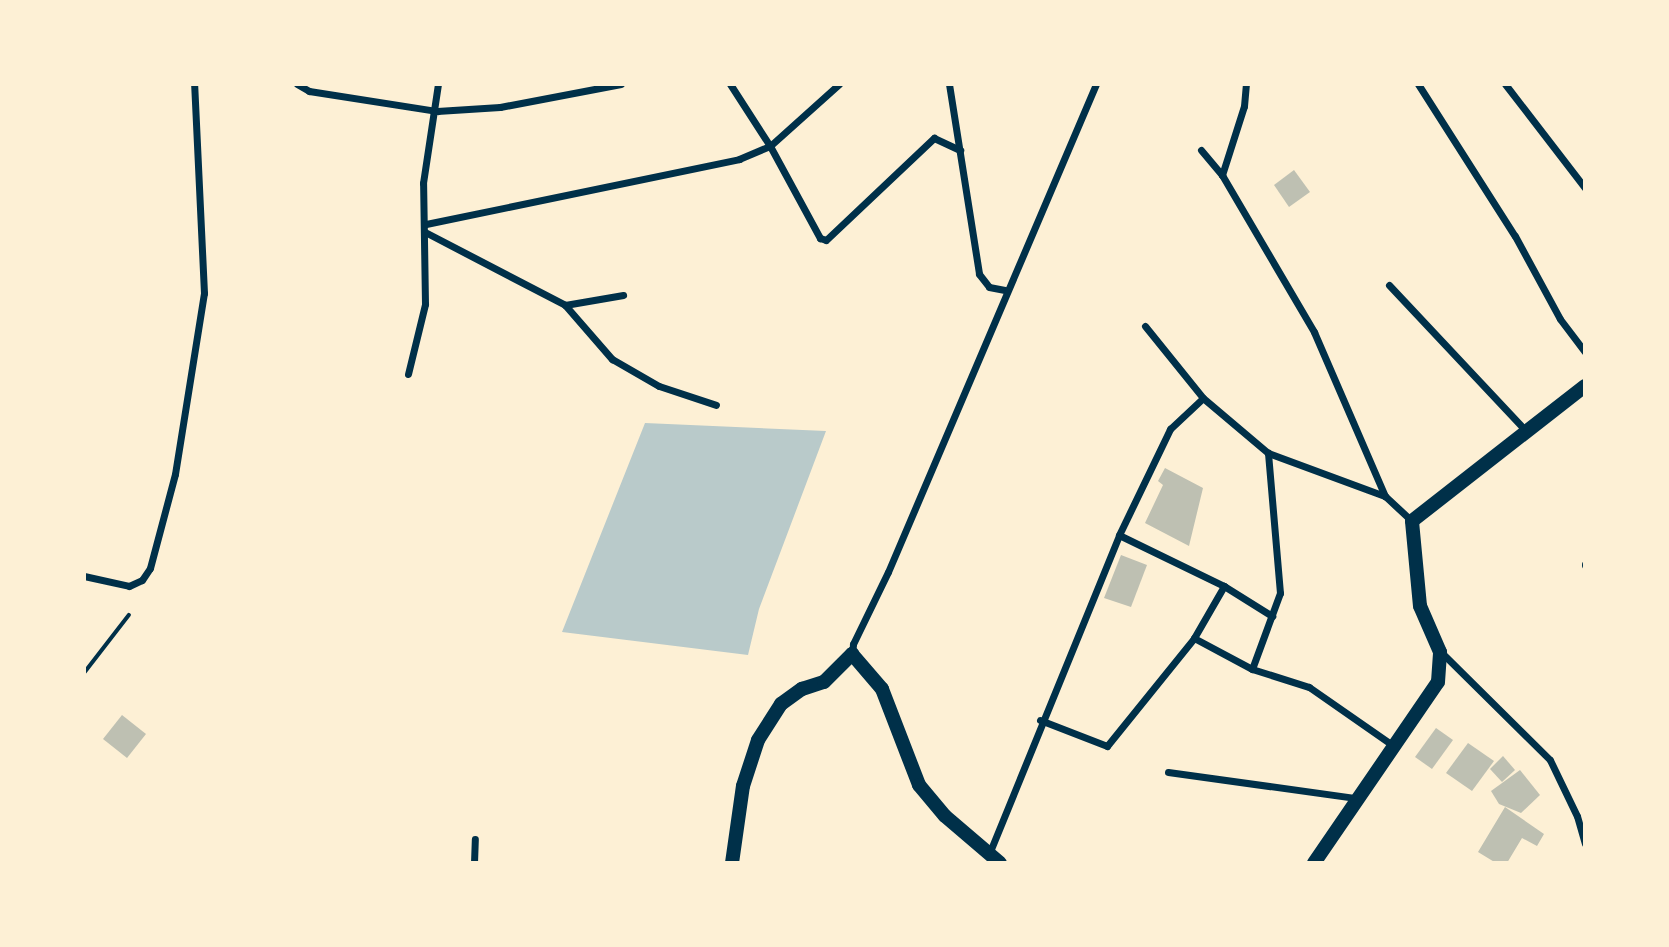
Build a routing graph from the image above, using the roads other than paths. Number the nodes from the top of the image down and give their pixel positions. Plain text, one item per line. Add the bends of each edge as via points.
1 (194, 84) edge
2 (297, 84) edge
3 (438, 84) edge
4 (621, 84) edge
5 (730, 84) edge
6 (839, 84) edge
7 (949, 84) edge
8 (1096, 84) edge
9 (1245, 84) edge
10 (1418, 84) edge
11 (1505, 84) edge
12 (437, 111) junction
13 (770, 146) junction
14 (960, 150) junction
15 (1201, 150) dead end
16 (1223, 175) junction
17 (1585, 188) edge
18 (425, 228) junction
19 (1389, 285) dead end
20 (1004, 290) junction
21 (623, 295) dead end
22 (565, 305) junction
23 (1145, 326) dead end
24 (1585, 352) edge
25 (408, 374) dead end
26 (1585, 386) edge
27 (1203, 398) junction
28 (716, 405) dead end
29 (1525, 430) junction
30 (1268, 453) junction
31 (1385, 496) junction
32 (1412, 521) junction
33 (1119, 534) junction
34 (84, 576) edge
35 (1224, 586) junction
36 (1272, 616) junction
37 (1194, 638) junction
38 (1440, 652) junction
39 (852, 654) junction
40 (1252, 669) junction
41 (1040, 720) junction
42 (1394, 746) junction
43 (1168, 772) dead end
44 (1356, 798) junction
45 (475, 839) dead end
46 (1585, 844) edge
47 (995, 859) edge
48 (474, 863) edge
49 (732, 863) edge
50 (1314, 863) edge

1 - 34 street via 204,293 175,474 150,568 142,580 129,586
2 - 12 street via 309,91
3 - 12 street
4 - 12 street via 500,107
5 - 13 street
6 - 13 street
7 - 14 street
8 - 20 street
9 - 16 street via 1244,106
10 - 24 street via 1515,236 1560,319
11 - 17 street
12 - 18 street via 423,184
13 - 14 street via 820,238 826,240 934,138
13 - 18 street via 739,159
14 - 20 street via 979,274 989,287
15 - 16 street
16 - 31 street via 1314,332
18 - 22 street
18 - 25 street via 425,304
19 - 29 street
20 - 39 street
21 - 22 street
22 - 28 street via 612,359 659,386
23 - 27 street
26 - 29 main road
27 - 30 street
27 - 33 street via 1170,429
29 - 32 main road
30 - 31 street
30 - 36 street via 1280,593
31 - 32 street
32 - 38 main road via 1420,606
33 - 35 street
33 - 41 street
35 - 36 street
35 - 37 street
36 - 40 street
37 - 40 street
37 - 41 street via 1107,746
38 - 42 main road via 1438,682
38 - 46 street via 1549,760 1577,816
39 - 47 main road via 882,689 919,785 945,816
39 - 49 main road via 824,682 802,689 781,704 758,740 743,786
40 - 42 street via 1309,687
41 - 47 street
42 - 44 main road
43 - 44 street
44 - 50 main road
45 - 48 street

